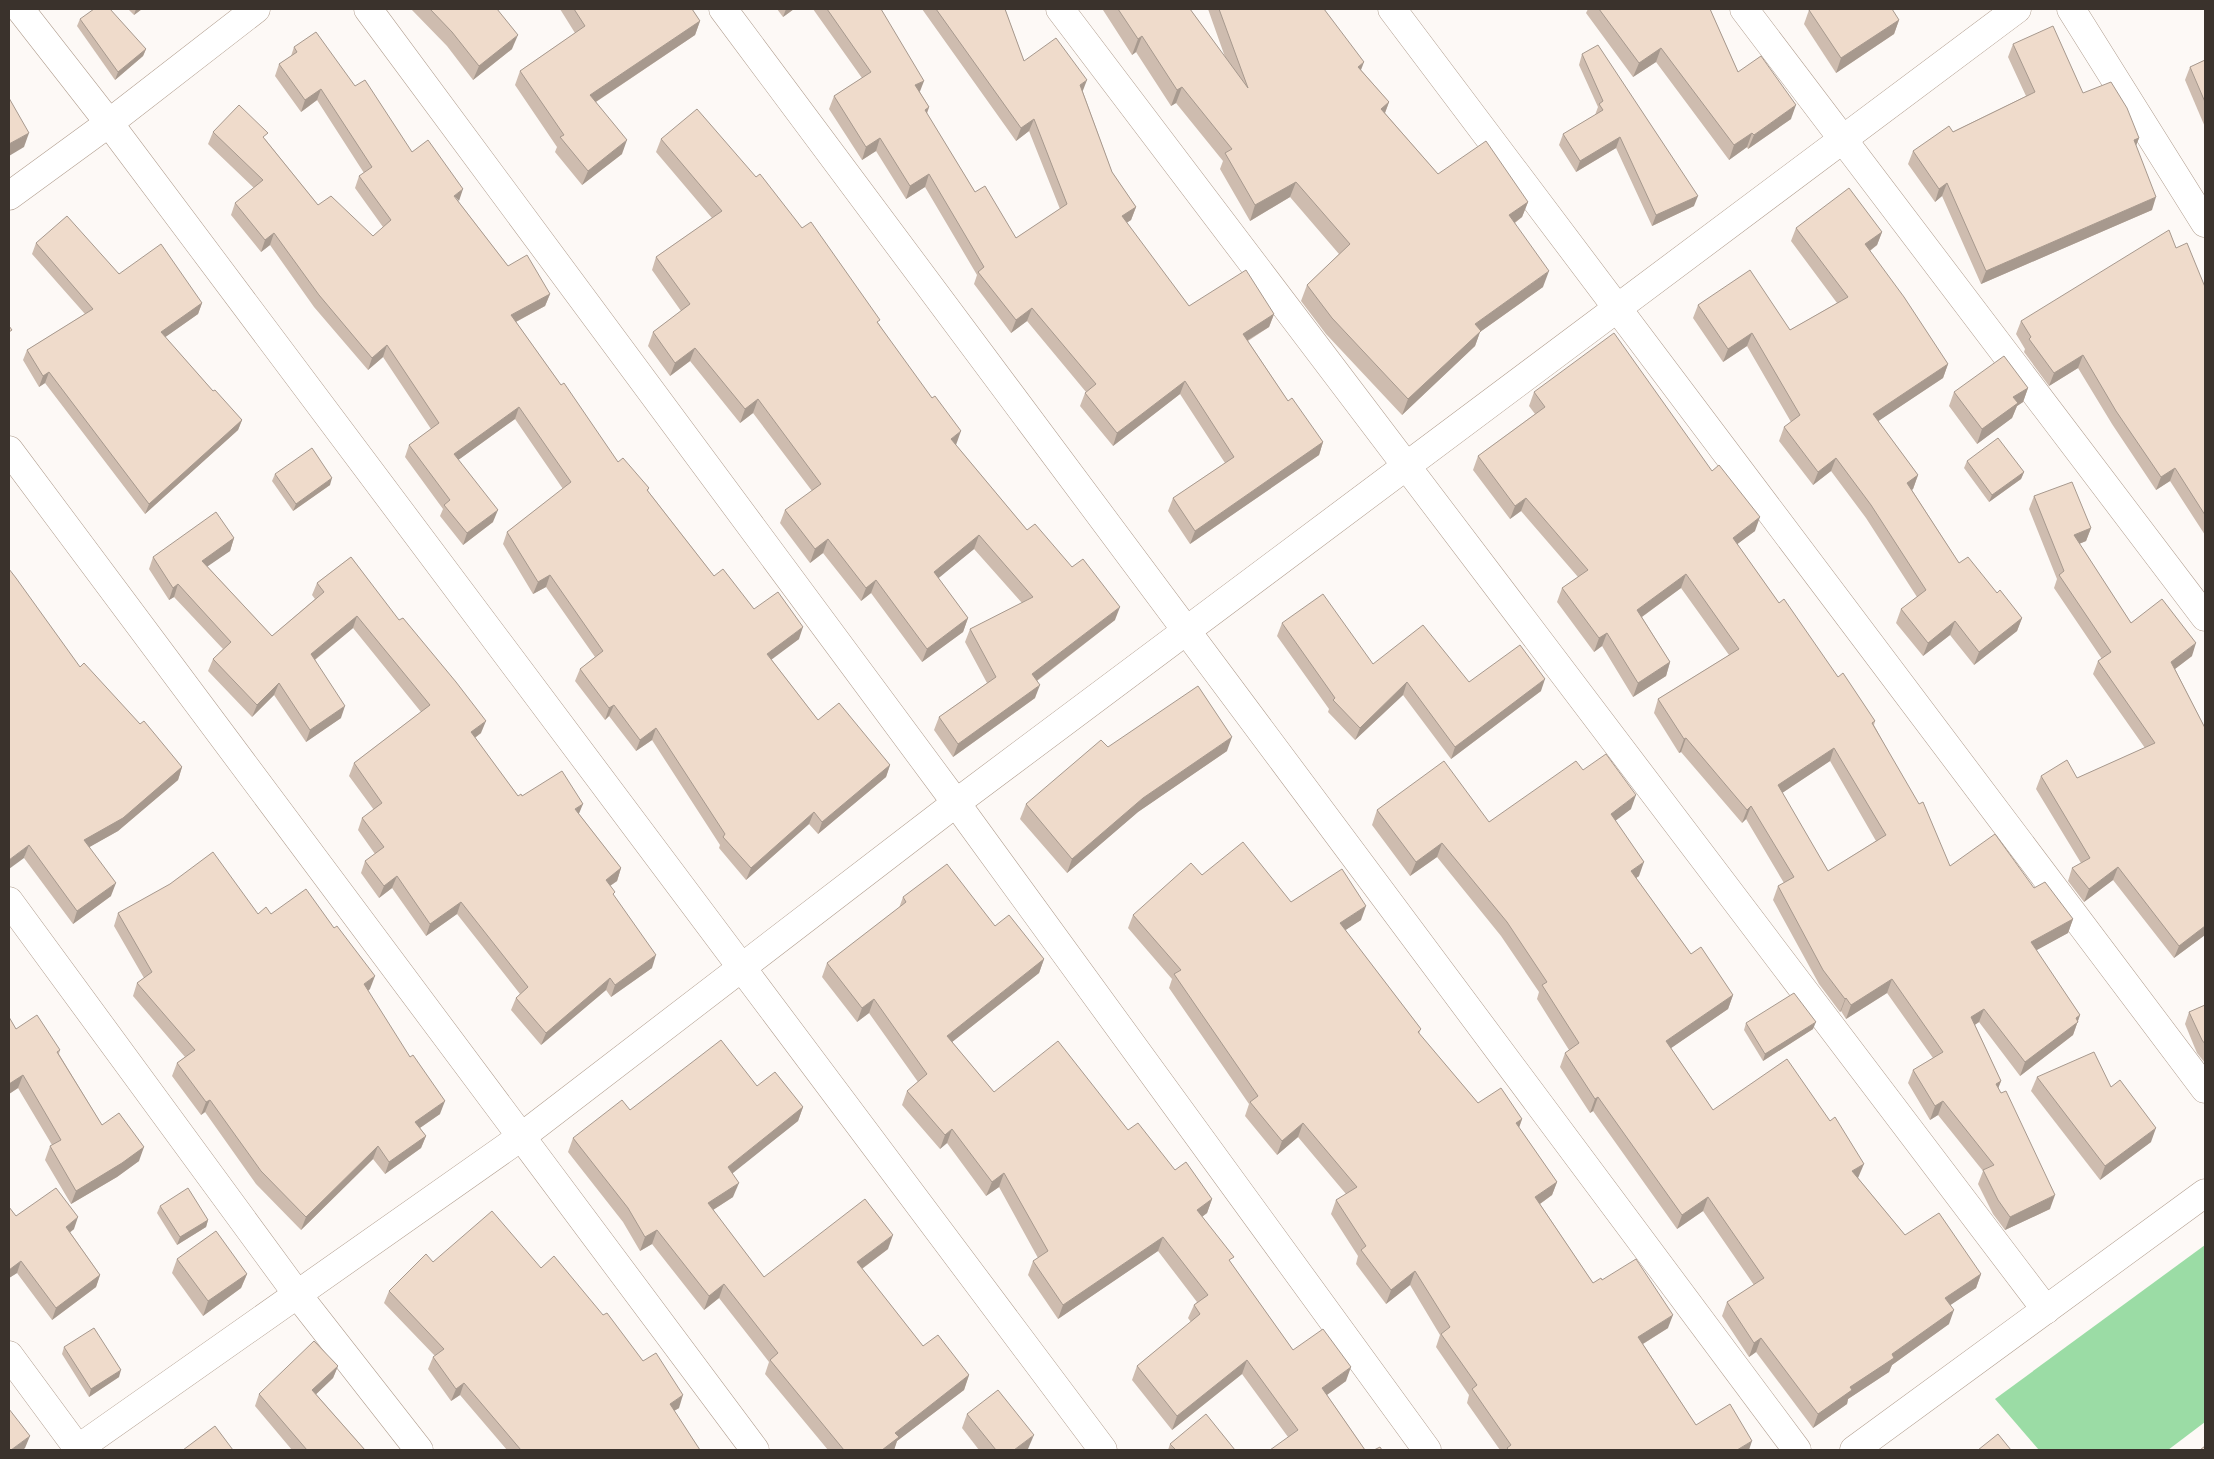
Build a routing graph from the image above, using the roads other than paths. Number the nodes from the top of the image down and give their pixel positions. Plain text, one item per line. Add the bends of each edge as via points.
1 (20, 9) edge
2 (256, 9) edge
3 (368, 9) edge
4 (723, 9) edge
5 (1060, 9) edge
6 (1392, 9) edge
7 (1744, 9) edge
8 (2017, 9) edge
9 (2071, 9) edge
10 (109, 123) junction
11 (1843, 140) junction
12 (9, 196) edge
13 (2205, 223) edge
14 (1618, 309) junction
15 (9, 450) edge
16 (1407, 466) junction
17 (2205, 617) edge
18 (1186, 631) junction
19 (956, 803) junction
20 (9, 901) edge
21 (742, 969) junction
22 (2205, 1089) edge
23 (521, 1137) junction
24 (2205, 1193) edge
25 (297, 1294) junction
26 (2046, 1310) junction
27 (9, 1355) edge
28 (78, 1450) edge
29 (419, 1450) edge
30 (754, 1450) edge
31 (1102, 1450) edge
32 (1427, 1450) edge
33 (1796, 1450) edge
34 (1854, 1450) edge

1 - 10 street
2 - 10 street
3 - 19 street
4 - 18 street
5 - 16 street
6 - 14 street
7 - 11 street
8 - 11 street
9 - 13 street
10 - 12 street
10 - 21 street
11 - 14 street
11 - 17 street
14 - 16 street
14 - 22 street
15 - 23 street
16 - 18 street
16 - 26 street
18 - 19 street
18 - 33 street
19 - 21 street
19 - 32 street
20 - 25 street
21 - 23 street
21 - 31 street
23 - 25 street
23 - 30 street
24 - 26 street
25 - 28 street
25 - 29 street
26 - 34 street
27 - 28 street

